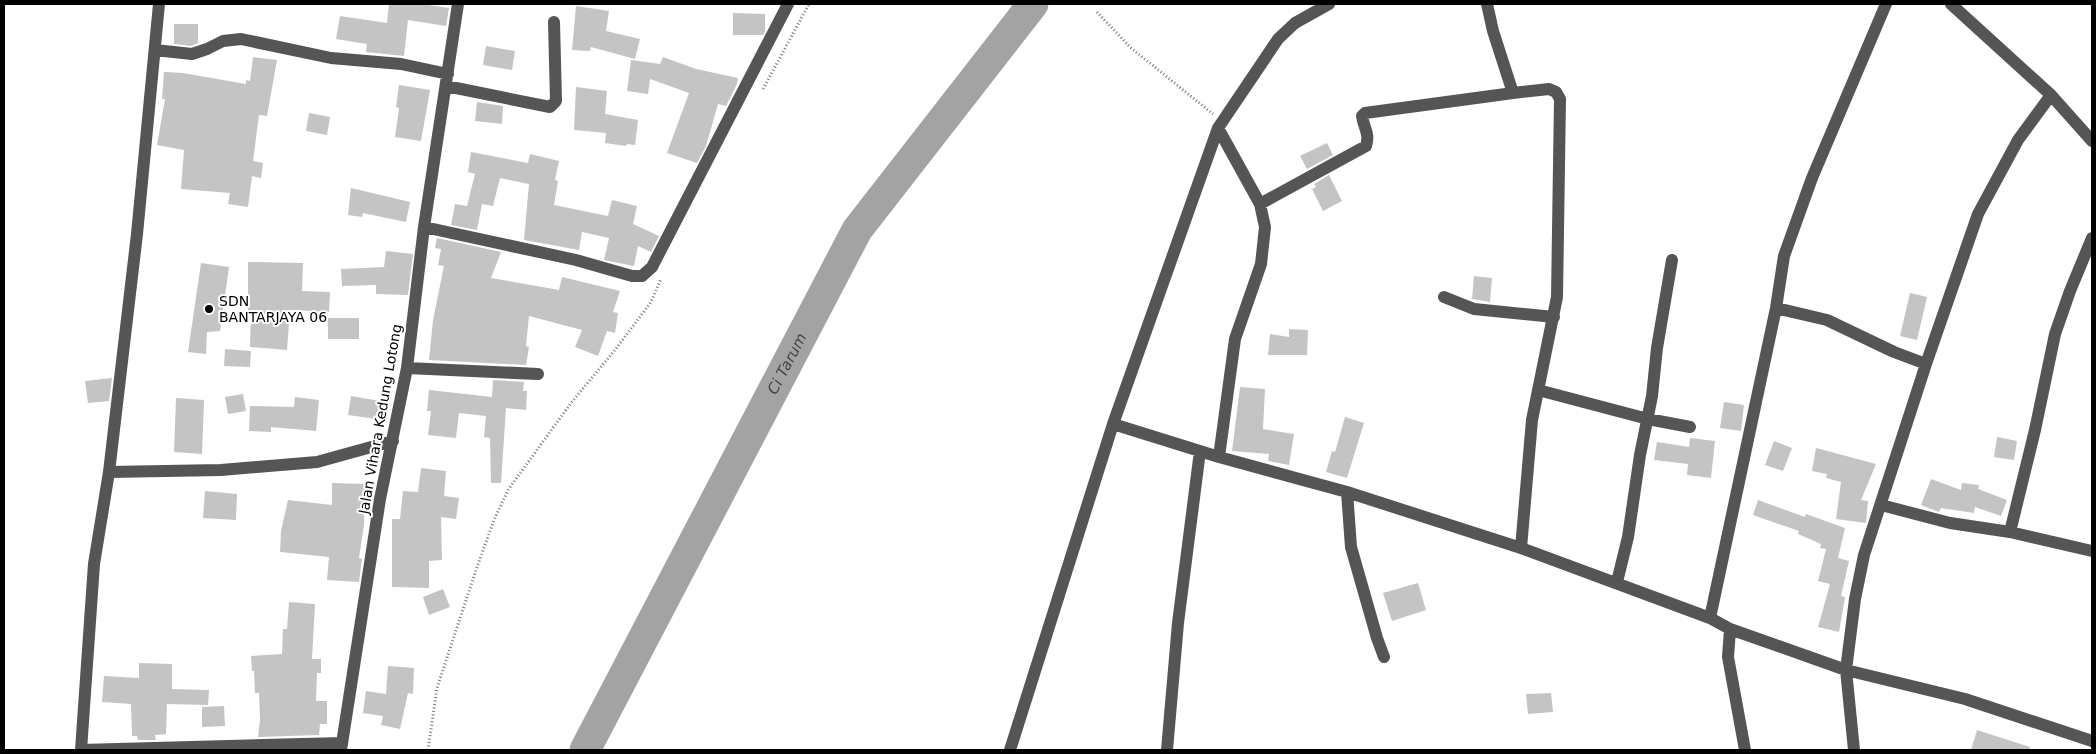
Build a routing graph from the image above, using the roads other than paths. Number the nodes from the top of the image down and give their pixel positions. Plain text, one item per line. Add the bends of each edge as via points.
1 (159, 4) edge
2 (458, 4) edge
3 (788, 4) edge
4 (1329, 4) edge
5 (1488, 4) edge
6 (1886, 4) edge
7 (1950, 4) edge
8 (554, 22) dead end
9 (155, 50) junction
10 (447, 80) junction
11 (1513, 93) junction
12 (2051, 95) junction
13 (1220, 125) junction
14 (2092, 142) edge
15 (1260, 204) junction
16 (424, 227) junction
17 (2092, 238) edge
18 (1672, 260) dead end
19 (1444, 297) dead end
20 (1776, 308) junction
21 (1554, 317) junction
22 (1926, 364) junction
23 (407, 368) junction
24 (538, 374) dead end
25 (1538, 390) junction
26 (1648, 419) junction
27 (1113, 424) junction
28 (1690, 427) dead end
29 (393, 441) junction
30 (1200, 451) junction
31 (1219, 457) junction
32 (109, 472) junction
33 (1347, 492) junction
34 (1881, 505) junction
35 (2010, 532) junction
36 (1521, 548) junction
37 (2092, 551) edge
38 (1617, 582) junction
39 (1710, 618) junction
40 (1730, 628) junction
41 (1384, 657) dead end
42 (1846, 670) junction
43 (2092, 741) edge
44 (342, 747) edge
45 (81, 750) edge
46 (1010, 750) edge
47 (1166, 750) edge
48 (1745, 750) edge
49 (1854, 750) edge

1 - 9 street
2 - 10 street, Jalan Vihara Kedung Lotong
3 - 16 street via 652,267 642,276
4 - 13 street via 1295,23 1278,39
5 - 11 street
6 - 20 street via 1812,178 1784,256
7 - 12 street
8 - 10 street via 556,101 550,106
9 - 10 street via 192,54 223,41 240,39 331,58 401,64
9 - 32 street
10 - 16 street, Jalan Vihara Kedung Lotong
11 - 15 street via 1365,113 1362,116 1369,137 1366,146
11 - 21 street via 1549,89 1560,99
12 - 14 street
12 - 22 street via 2018,140 1978,214
13 - 15 street
13 - 27 street
15 - 31 street via 1265,227 1261,264 1235,339
16 - 23 street, Jalan Vihara Kedung Lotong
17 - 35 street via 2055,334
18 - 26 street
19 - 21 street via 1474,309
20 - 22 street via 1827,320
20 - 39 street
21 - 25 street
22 - 34 street
23 - 24 street
23 - 29 street, Jalan Vihara Kedung Lotong
25 - 26 street
25 - 36 street via 1532,420
26 - 28 street
26 - 38 street
27 - 30 street
27 - 46 street
29 - 32 street via 317,462 221,470
29 - 44 street, Jalan Vihara Kedung Lotong via 380,499
30 - 31 street
30 - 47 street
31 - 33 street
32 - 45 street via 94,564
33 - 36 street
33 - 41 street via 1351,547
34 - 35 street via 1950,522
34 - 42 street via 1864,555 1854,599
35 - 37 street
36 - 38 street
38 - 39 street
39 - 40 street
40 - 42 street
40 - 48 street via 1728,657
42 - 43 street via 1964,699
42 - 49 street
44 - 45 street

